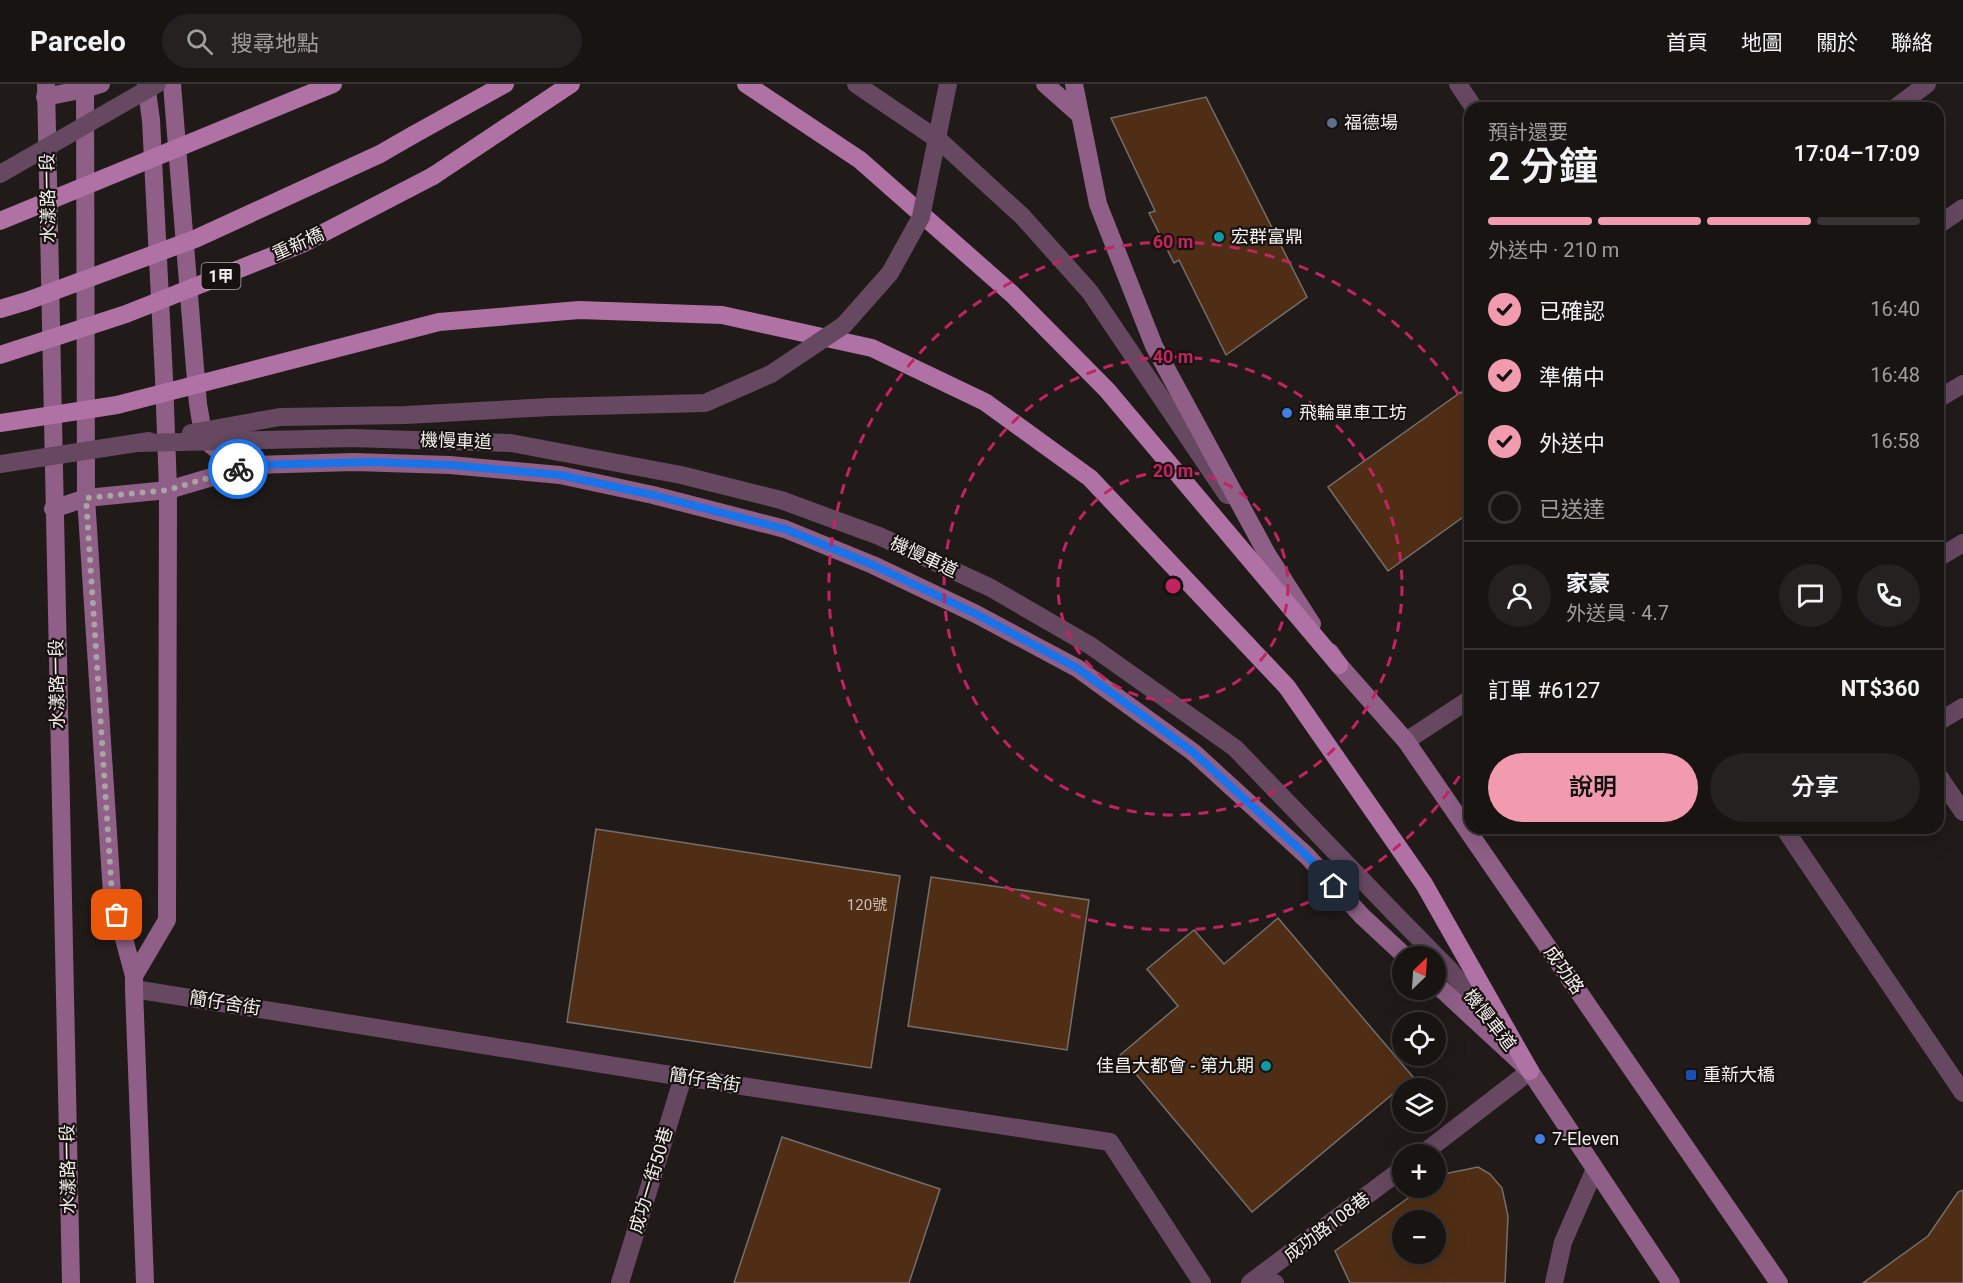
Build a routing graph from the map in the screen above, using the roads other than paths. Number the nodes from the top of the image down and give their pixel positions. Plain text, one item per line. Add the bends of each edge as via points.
1 (146, 84) edge
2 (157, 84) edge
3 (172, 84) edge
4 (333, 84) edge
5 (505, 84) edge
6 (571, 84) edge
7 (746, 84) edge
8 (856, 84) edge
9 (948, 84) edge
10 (1045, 84) edge
11 (1074, 84) edge
12 (1458, 84) edge
13 (1927, 84) edge
14 (90, 86) edge
15 (44, 88) edge
16 (1470, 102) edge
17 (1904, 102) edge
18 (1080, 115) junction
19 (0, 174) edge
20 (1963, 208) edge
21 (0, 221) edge
22 (1944, 221) edge
23 (0, 309) edge
24 (0, 355) edge
25 (1963, 384) edge
26 (1944, 395) edge
27 (0, 423) edge
28 (138, 443) junction
29 (0, 464) edge
30 (253, 465) junction
31 (168, 490) junction
32 (86, 498) junction
33 (53, 509) junction
34 (1963, 543) edge
35 (1267, 554) junction
36 (1944, 554) edge
37 (1339, 665) junction
38 (1464, 703) edge
39 (1963, 707) edge
40 (1944, 718) edge
41 (1406, 741) junction
42 (1944, 784) edge
43 (1963, 812) edge
44 (1464, 825) edge
45 (1470, 834) edge
46 (1788, 834) edge
47 (1394, 946) edge
48 (134, 982) junction
49 (1446, 993) edge
50 (1530, 1071) junction
51 (683, 1077) junction
52 (1963, 1093) edge
53 (1434, 1144) edge
54 (1595, 1169) junction
55 (1392, 1177) edge
56 (1261, 1282) edge
57 (71, 1283) edge
58 (145, 1283) edge
59 (620, 1283) edge
60 (1202, 1283) edge
61 (1554, 1283) edge
62 (1671, 1283) edge
63 (1779, 1283) edge

1 - 31 main road via 151,120
2 - 19 street, bridge
3 - 30 main road via 192,342 204,439
4 - 21 main road, bridge
5 - 23 main road, 1甲, bridge via 380,154 195,239
6 - 24 main road, 重新橋 / 1甲, bridge via 433,176 302,244 126,314
7 - 37 main road via 860,159 1012,294 1107,390
8 - 35 street via 940,141 1022,216 1090,292
9 - 28 street, 機慢車道, bridge via 921,217 890,273 844,325 771,374 705,403 280,417
10 - 18 main road
11 - 18 main road, 成功路
12 - 16 street
13 - 17 street
14 - 15 main road
14 - 32 main road, 水漾路一段
15 - 33 main road, 水漾路一段
18 - 35 main road, 成功路 via 1098,204 1154,346
20 - 22 street
25 - 26 street
27 - 50 main road, bridge via 117,405 440,321 579,310 722,315 872,348 985,402 1090,478 1287,687 1424,884
28 - 29 street, 機慢車道, bridge
28 - 50 street, 機慢車道, bridge via 352,438 511,443 681,475 770,497 879,536 991,588 1091,646 1235,748 1450,970
30 - 31 main road
30 - 47 main road via 364,462 560,475 785,529 873,565 1077,668 1193,752 1307,856
31 - 32 main road
31 - 48 main road via 166,921
32 - 33 main road
32 - 48 main road, 水漾路一段 via 112,894
33 - 57 main road, 水漾路一段
34 - 36 street
35 - 37 main road, 成功路
37 - 41 main road, 成功路
38 - 41 street
39 - 40 street
41 - 44 main road, 成功路
42 - 43 street
45 - 63 main road, 成功路
46 - 52 street
48 - 51 street, 簡仔舍街
48 - 58 main road, 水漾路一段
49 - 50 main road
50 - 53 street
50 - 54 main road
51 - 59 street, 成功一街50巷
51 - 60 street, 簡仔舍街 via 1110,1142
54 - 61 street via 1563,1242
54 - 62 main road
55 - 56 street, 成功路108巷

